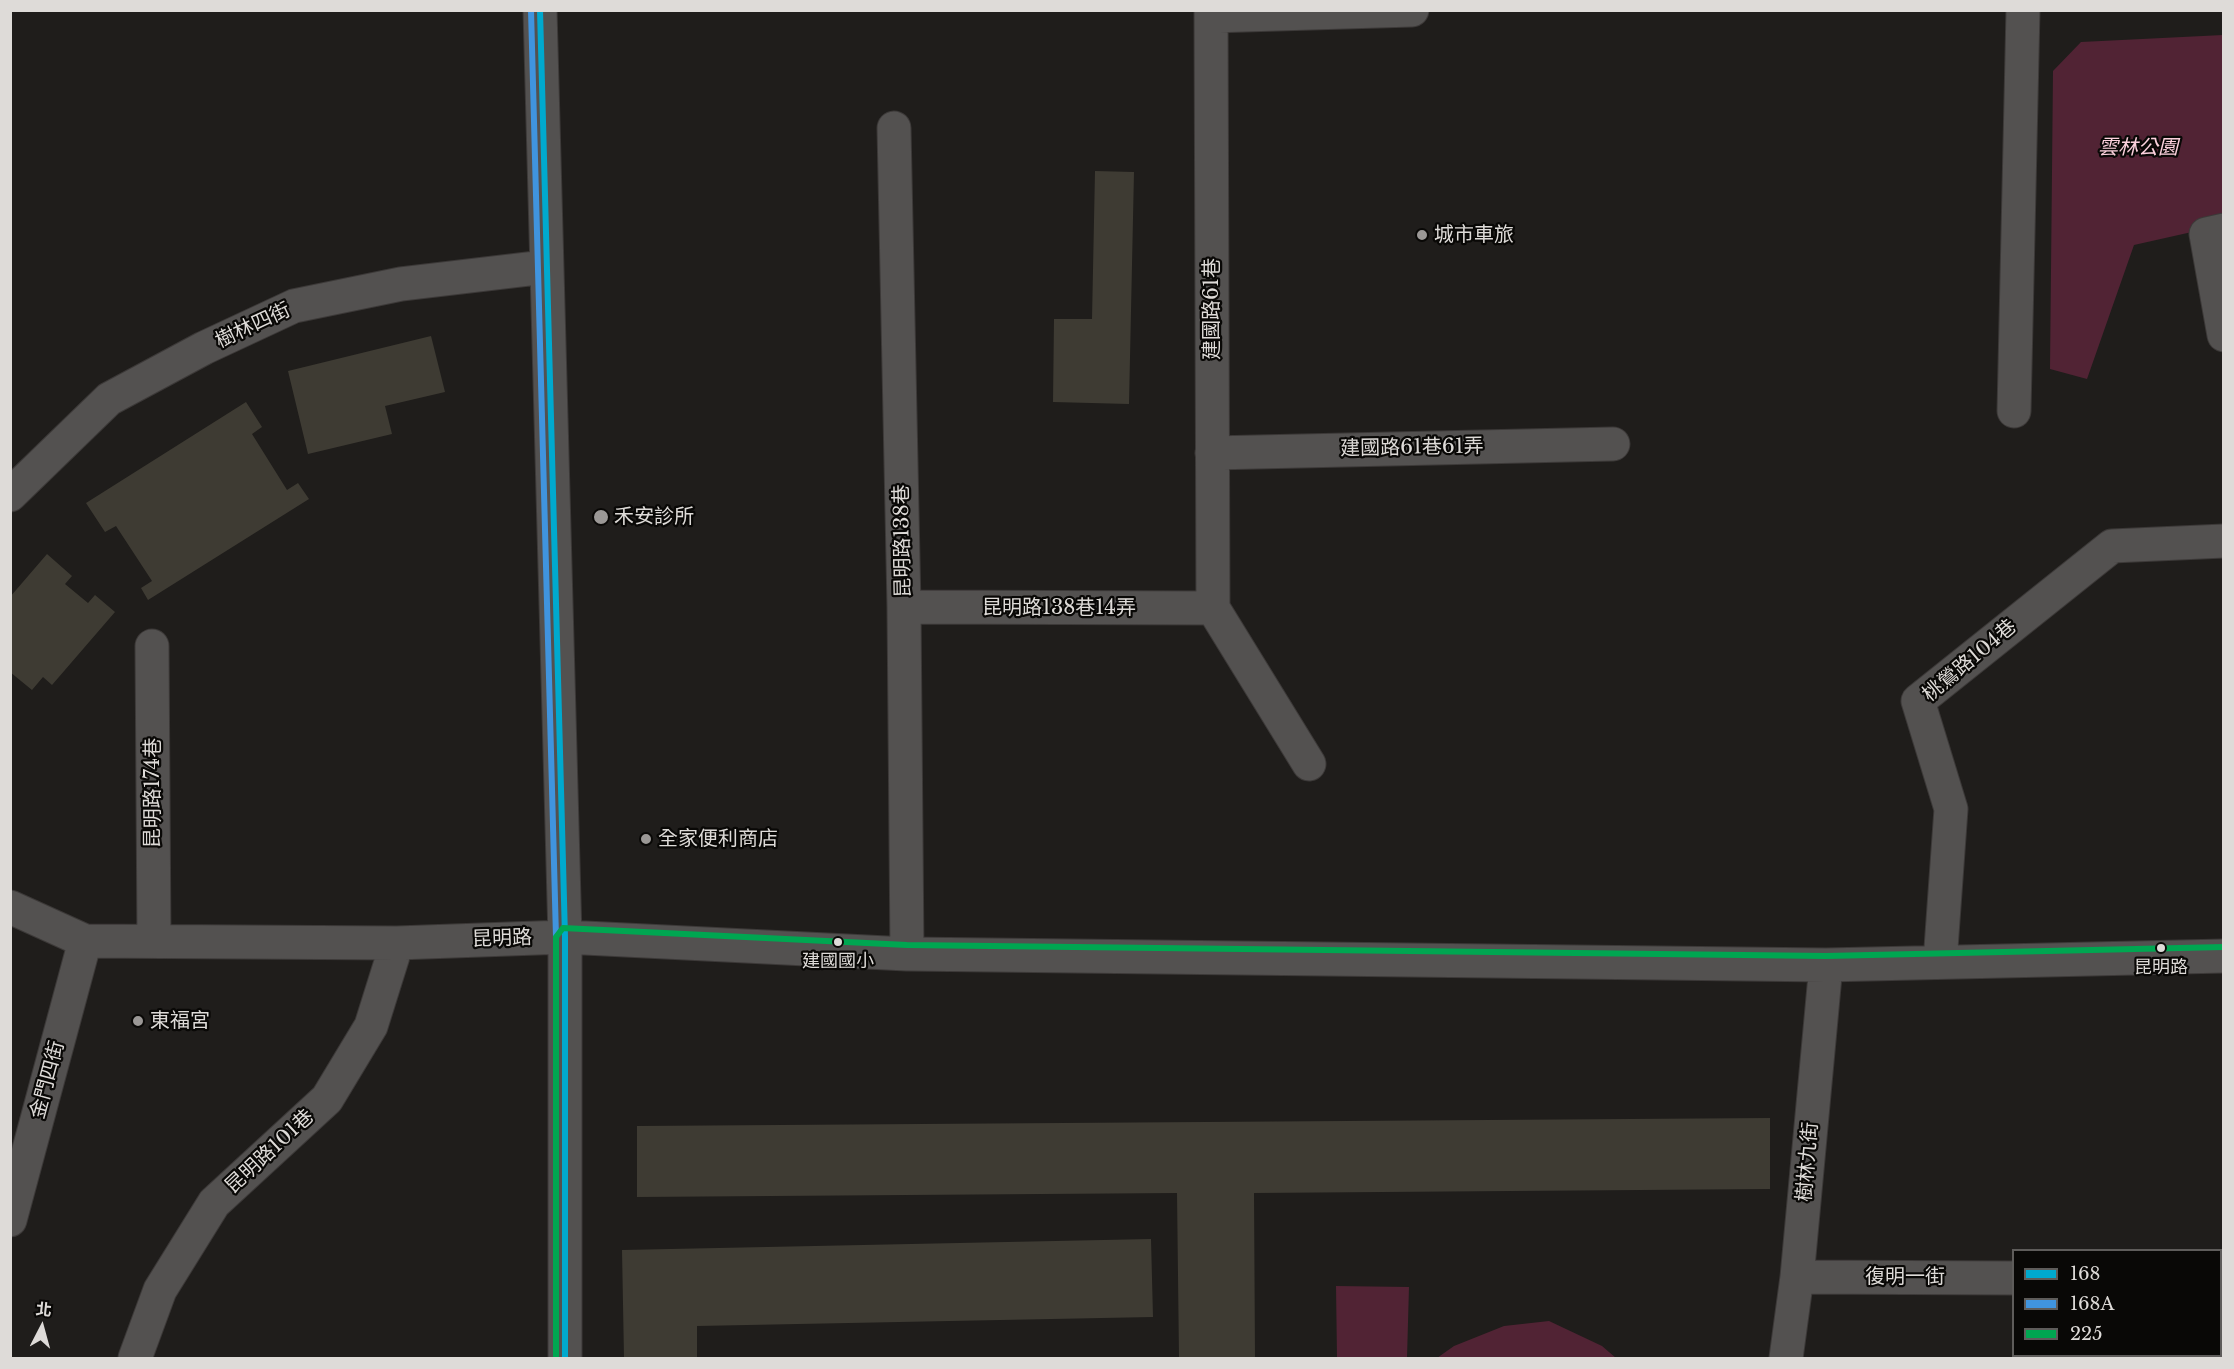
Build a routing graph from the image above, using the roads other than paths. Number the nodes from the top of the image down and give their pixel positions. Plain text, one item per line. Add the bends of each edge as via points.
1 (540, 10) edge
2 (1412, 10) edge
3 (2022, 10) edge
4 (1211, 13) edge
5 (894, 128) dead end
6 (2223, 230) edge
7 (545, 267) junction
8 (2223, 335) edge
9 (2014, 411) dead end
10 (1613, 444) dead end
11 (1212, 453) junction
12 (10, 495) edge
13 (2223, 541) edge
14 (904, 607) junction
15 (1213, 608) junction
16 (153, 646) dead end
17 (1309, 764) dead end
18 (10, 907) edge
19 (565, 937) junction
20 (85, 941) junction
21 (154, 941) junction
22 (397, 943) junction
23 (907, 954) junction
24 (2223, 956) edge
25 (1940, 962) junction
26 (1826, 965) junction
27 (10, 1220) edge
28 (1797, 1277) junction
29 (2012, 1278) edge
30 (135, 1359) edge
31 (565, 1359) edge
32 (1786, 1359) edge

1 - 7 street
2 - 4 street
3 - 9 street
4 - 11 street, 建國路61巷
5 - 14 street, 昆明路138巷
6 - 8 street via 2206,234
7 - 12 street, 樹林四街 via 401,284 294,306 109,399
7 - 19 street
10 - 11 street, 建國路61巷61弄
11 - 15 street, 建國路61巷
13 - 25 street, 桃鶯路104巷 via 2112,546 1918,701 1951,809
14 - 15 street, 昆明路138巷14弄
14 - 23 street, 昆明路138巷
15 - 17 street
16 - 21 street, 昆明路174巷
18 - 20 street, 昆明路
19 - 22 street, 昆明路
19 - 23 street, 昆明路
19 - 31 street
20 - 21 street, 昆明路
20 - 27 street, 金門四街
21 - 22 street, 昆明路
22 - 30 street, 昆明路101巷 via 371,1026 327,1099 214,1203 160,1290
23 - 26 street, 昆明路
24 - 25 street, 昆明路
25 - 26 street, 昆明路
26 - 28 street, 樹林九街
28 - 29 street, 復明一街
28 - 32 street, 樹林九街

